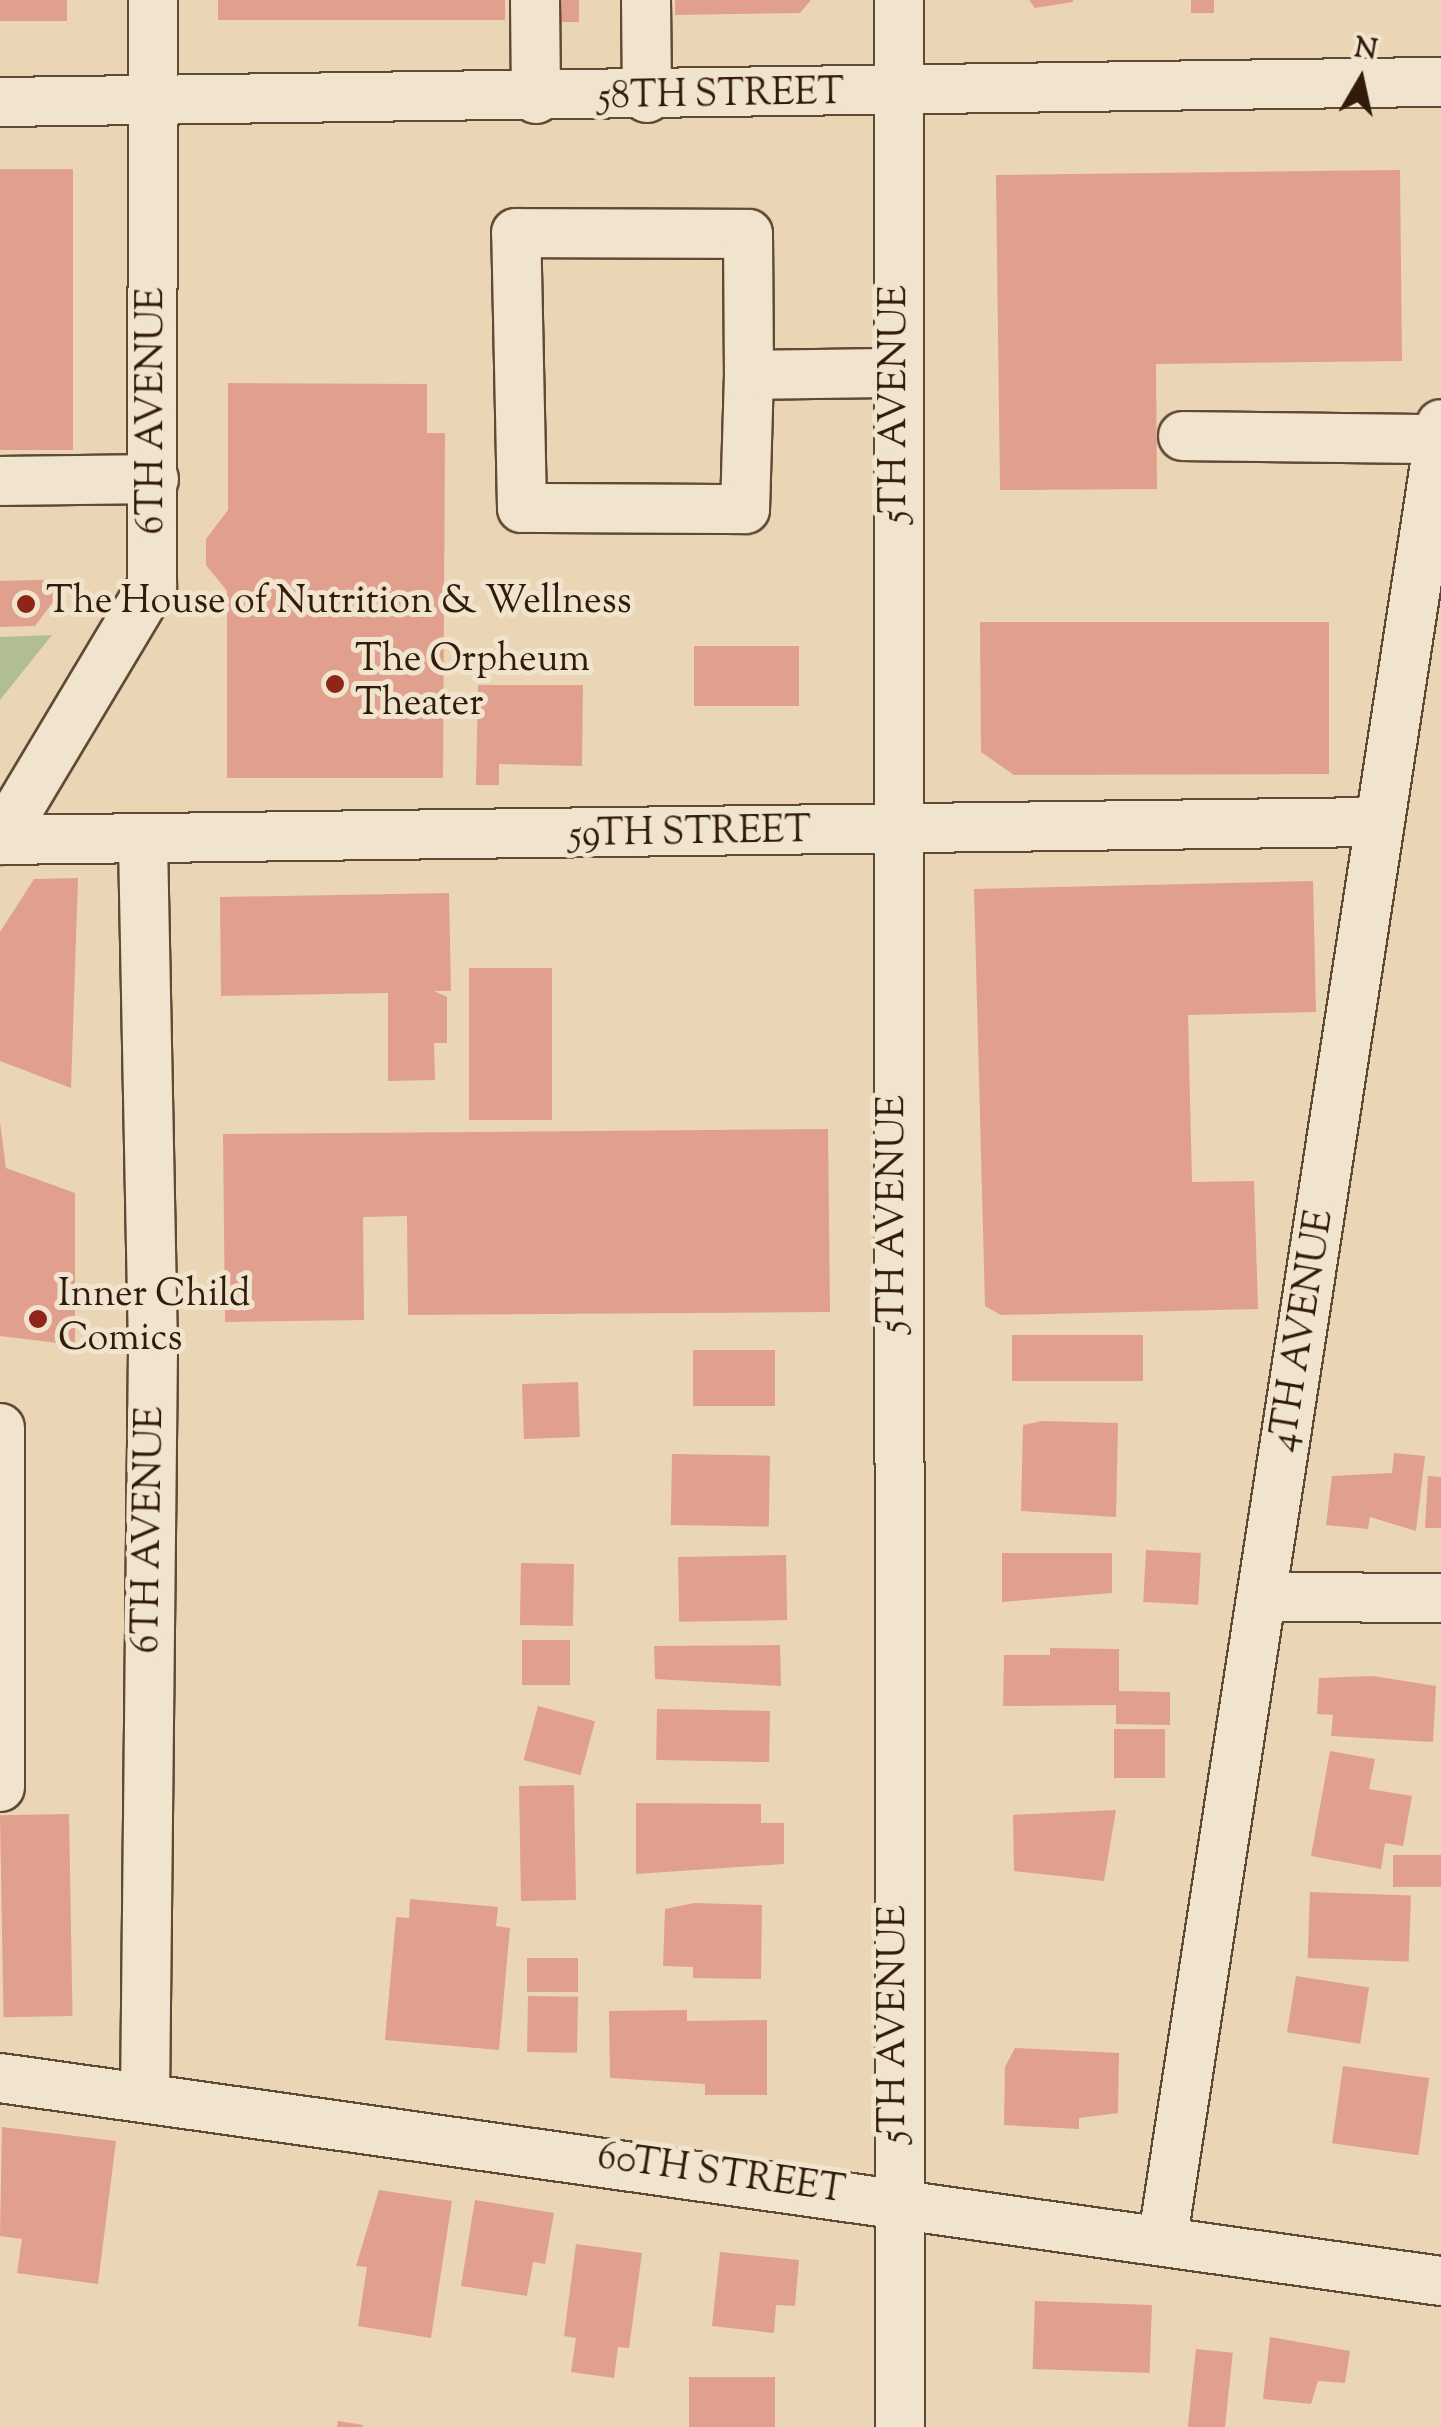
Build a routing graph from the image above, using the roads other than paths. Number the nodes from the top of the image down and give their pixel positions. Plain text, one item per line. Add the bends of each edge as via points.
1 (153, 0) edge
2 (534, 0) edge
3 (646, 0) edge
4 (899, 0) edge
5 (1441, 82) edge
6 (900, 94) junction
7 (536, 98) junction
8 (646, 98) junction
9 (0, 102) edge
10 (154, 102) junction
11 (898, 373) junction
12 (749, 375) junction
13 (1440, 432) edge
14 (1182, 436) dead end
15 (154, 479) junction
16 (0, 481) edge
17 (1380, 822) junction
18 (896, 832) junction
19 (0, 840) edge
20 (143, 842) junction
21 (0, 1428) edge
22 (1264, 1597) junction
23 (1441, 1598) edge
24 (0, 1786) edge
25 (0, 2078) edge
26 (145, 2097) junction
27 (896, 2200) junction
28 (1163, 2237) junction
29 (1441, 2281) edge
30 (900, 2427) edge

1 - 10 street, 6TH AVENUE
2 - 7 street
3 - 8 street
4 - 6 street, 5TH AVENUE
5 - 6 street, 58TH STREET
6 - 8 street, 58TH STREET
6 - 11 street, 5TH AVENUE
7 - 8 street, 58TH STREET
7 - 10 street, 58TH STREET
9 - 10 street, 58TH STREET
10 - 15 street, 6TH AVENUE
11 - 12 street
11 - 18 street, 5TH AVENUE
12 - 12 street via 748,234 516,233 522,508 744,509
13 - 14 street
13 - 17 street, 4TH AVENUE
15 - 16 street
15 - 19 street, 6TH AVENUE via 152,586
17 - 18 street, 59TH STREET
17 - 22 street, 4TH AVENUE
18 - 20 street, 59TH STREET
18 - 27 street, 5TH AVENUE
19 - 20 street, 59TH STREET
20 - 26 street, 6TH AVENUE via 153,1348
21 - 24 street
22 - 23 street
22 - 28 street, 4TH AVENUE
25 - 26 street, 60TH STREET
26 - 27 street, 60TH STREET
27 - 28 street, 60TH STREET
27 - 30 street, 5TH AVENUE
28 - 29 street, 60TH STREET

